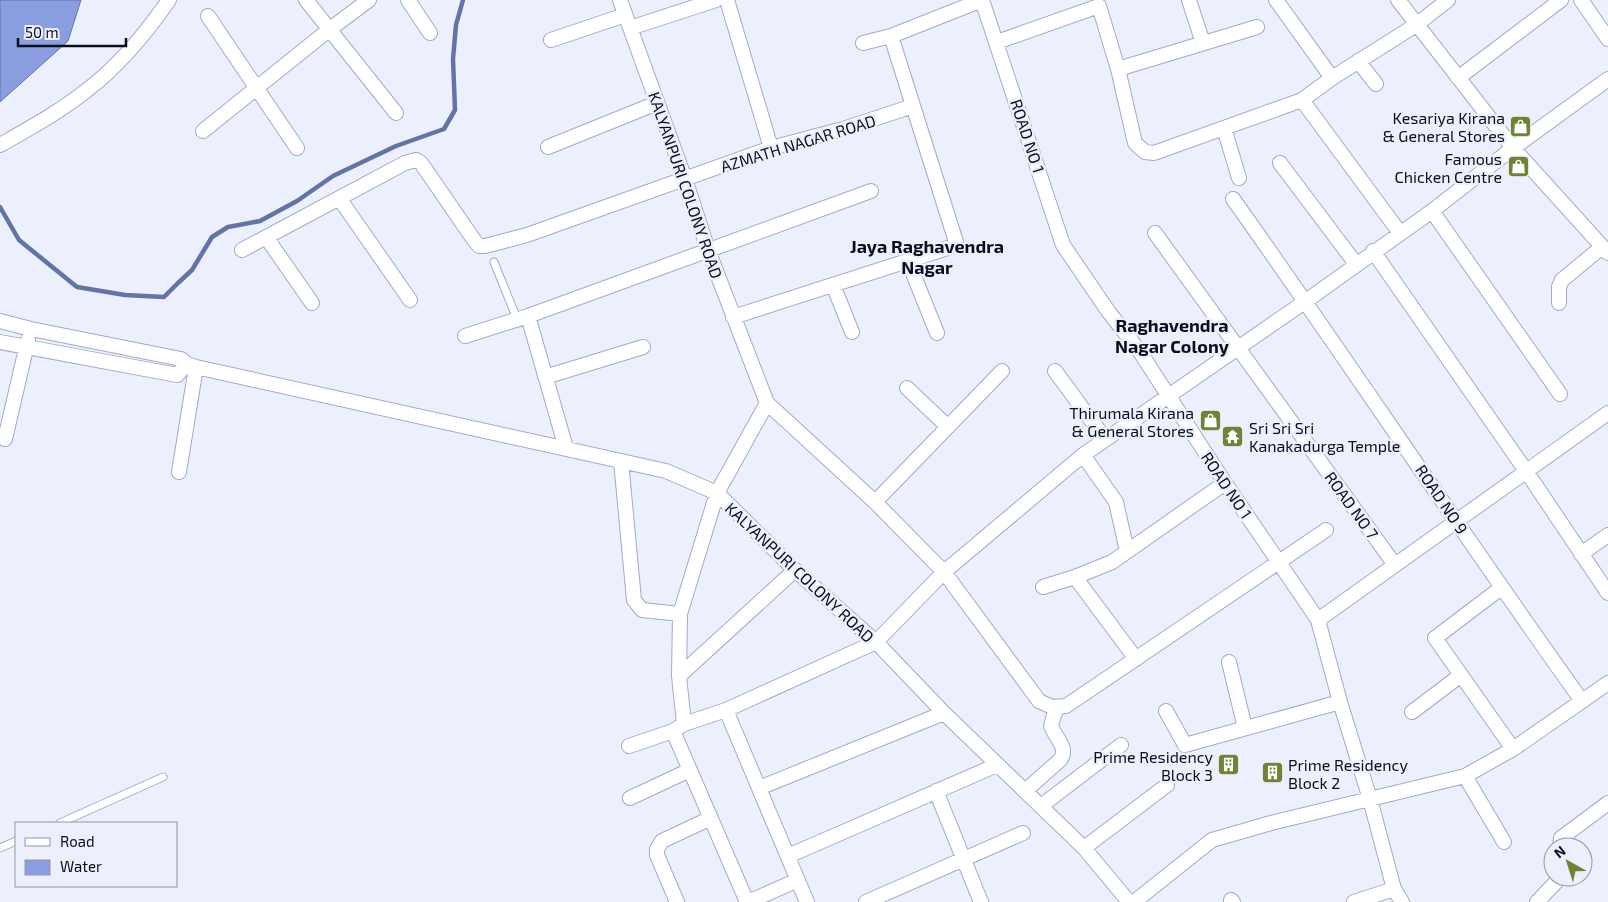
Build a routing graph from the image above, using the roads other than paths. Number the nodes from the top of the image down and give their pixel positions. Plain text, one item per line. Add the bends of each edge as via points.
1 (169, 0) edge
2 (306, 0) edge
3 (369, 0) edge
4 (408, 0) edge
5 (620, 0) edge
6 (716, 0) edge
7 (727, 0) edge
8 (982, 0) edge
9 (1189, 0) edge
10 (1276, 0) edge
11 (1398, 0) edge
12 (1448, 0) edge
13 (1561, 0) edge
14 (1581, 0) edge
15 (208, 16) dead end
16 (627, 22) junction
17 (1416, 25) junction
18 (1257, 27) dead end
19 (330, 29) junction
20 (430, 33) dead end
21 (891, 36) junction
22 (1608, 39) edge
23 (551, 40) dead end
24 (997, 42) junction
25 (863, 43) dead end
26 (1203, 43) junction
27 (1358, 62) junction
28 (1118, 69) junction
29 (1332, 78) junction
30 (1458, 78) junction
31 (1608, 79) edge
32 (1376, 84) dead end
33 (256, 88) junction
34 (1302, 100) junction
35 (657, 103) junction
36 (913, 106) junction
37 (396, 113) dead end
38 (1224, 128) junction
39 (204, 132) dead end
40 (0, 145) edge
41 (548, 147) dead end
42 (297, 148) dead end
43 (771, 148) junction
44 (1514, 148) junction
45 (1280, 163) dead end
46 (1239, 178) dead end
47 (686, 180) junction
48 (871, 191) dead end
49 (339, 198) junction
50 (1233, 199) dead end
51 (1432, 211) junction
52 (1155, 233) dead end
53 (1400, 234) junction
54 (266, 237) junction
55 (242, 250) dead end
56 (708, 250) junction
57 (1605, 250) edge
58 (1373, 251) junction
59 (908, 261) junction
60 (494, 262) dead end
61 (1356, 264) junction
62 (833, 285) junction
63 (410, 300) dead end
64 (1306, 301) junction
65 (312, 303) dead end
66 (1559, 303) dead end
67 (522, 317) junction
68 (733, 317) junction
69 (0, 321) edge
70 (31, 329) junction
71 (852, 332) dead end
72 (937, 333) dead end
73 (465, 336) dead end
74 (0, 342) edge
75 (643, 346) dead end
76 (27, 348) junction
77 (1238, 348) junction
78 (191, 365) junction
79 (1056, 371) dead end
80 (1002, 372) dead end
81 (545, 377) junction
82 (907, 388) dead end
83 (1560, 394) dead end
84 (1169, 396) junction
85 (766, 403) junction
86 (1608, 413) edge
87 (948, 427) junction
88 (6, 439) dead end
89 (1105, 439) junction
90 (566, 448) junction
91 (1083, 455) junction
92 (620, 461) junction
93 (1526, 471) junction
94 (179, 472) dead end
95 (1225, 483) junction
96 (717, 492) junction
97 (875, 502) junction
98 (1457, 521) junction
99 (1326, 530) dead end
100 (1608, 535) edge
101 (1127, 551) junction
102 (1581, 554) junction
103 (1278, 562) junction
104 (1395, 565) junction
105 (795, 570) junction
106 (944, 572) junction
107 (1075, 577) junction
108 (1043, 587) dead end
109 (1501, 588) junction
110 (1608, 593) edge
111 (680, 614) junction
112 (1318, 620) junction
113 (876, 642) junction
114 (1136, 659) junction
115 (1228, 662) dead end
116 (1461, 674) junction
117 (679, 676) junction
118 (1608, 683) edge
119 (1582, 701) junction
120 (1340, 702) junction
121 (1058, 707) junction
122 (726, 710) junction
123 (1166, 711) dead end
124 (1412, 712) dead end
125 (944, 713) junction
126 (678, 727) junction
127 (1245, 728) junction
128 (1121, 745) dead end
129 (629, 746) dead end
130 (1513, 749) junction
131 (997, 765) junction
132 (690, 770) junction
133 (1464, 776) junction
134 (163, 777) dead end
135 (1167, 785) dead end
136 (759, 788) junction
137 (936, 791) junction
138 (1025, 791) junction
139 (630, 798) dead end
140 (1370, 799) junction
141 (1608, 803) edge
142 (1041, 806) junction
143 (711, 818) junction
144 (62, 822) edge
145 (1023, 834) dead end
146 (1562, 837) edge
147 (15, 841) edge
148 (1504, 842) dead end
149 (0, 848) edge
150 (1084, 848) junction
151 (788, 856) junction
152 (964, 859) junction
153 (798, 880) junction
154 (1551, 887) edge
155 (1397, 898) edge
156 (676, 902) edge
157 (748, 902) edge
158 (807, 902) edge
159 (866, 902) edge
160 (982, 902) edge
161 (1129, 902) edge
162 (1134, 902) edge
163 (1354, 902) edge
164 (1536, 902) edge

1 - 40 street via 133,47 88,90
2 - 19 street
3 - 19 street
4 - 20 street
5 - 16 street, KALYANPURI COLONY ROAD
6 - 16 street
7 - 43 street
8 - 21 street
8 - 24 street, ROAD NO 1
9 - 26 street
10 - 29 street
11 - 17 street
12 - 17 street
13 - 30 street
14 - 22 street
15 - 33 street
16 - 23 street
16 - 35 street, KALYANPURI COLONY ROAD
17 - 27 street
17 - 30 street
18 - 26 street
19 - 33 street
19 - 37 street
21 - 25 street
21 - 36 street
24 - 28 street via 1099,6
24 - 84 street, ROAD NO 1 via 1063,245
26 - 28 street
27 - 29 street
27 - 32 street
28 - 38 street via 1135,143 1144,152 1154,153
29 - 34 street
30 - 44 street
31 - 44 street
33 - 39 street
33 - 42 street
34 - 38 street
34 - 53 street
35 - 41 street
35 - 47 street, KALYANPURI COLONY ROAD
36 - 43 street, AZMATH NAGAR ROAD
36 - 59 street via 957,245
38 - 46 street
43 - 47 street, AZMATH NAGAR ROAD
44 - 51 street
44 - 57 street
45 - 61 street
47 - 49 street, AZMATH NAGAR ROAD via 527,235 484,246 479,246 474,240 416,160
47 - 56 street, KALYANPURI COLONY ROAD
48 - 56 street
49 - 54 street
49 - 63 street
50 - 64 street, ROAD NO 9
51 - 53 street
51 - 83 street
52 - 77 street, ROAD NO 7
53 - 58 street
54 - 55 street
54 - 65 street
56 - 67 street
56 - 68 street, KALYANPURI COLONY ROAD
57 - 66 street via 1562,280
58 - 61 street
58 - 93 street
59 - 62 street
59 - 72 street
60 - 67 lane
61 - 64 street
62 - 68 street
62 - 71 street
64 - 77 street
64 - 98 street, ROAD NO 9
67 - 73 street
67 - 81 street
68 - 85 street, KALYANPURI COLONY ROAD
69 - 70 street
70 - 76 street
70 - 78 street via 182,359
74 - 76 street
75 - 81 street
76 - 78 street via 177,374
76 - 88 street
77 - 84 street
77 - 104 street, ROAD NO 7
78 - 90 street
78 - 94 street
79 - 89 street
80 - 87 street
81 - 90 street
82 - 87 street
84 - 89 street
84 - 95 street, ROAD NO 1
85 - 96 street, KALYANPURI COLONY ROAD
85 - 97 street
86 - 93 street
87 - 97 street
89 - 91 street
90 - 92 street
91 - 101 street via 1116,502
91 - 106 street
92 - 96 street via 666,471
92 - 111 street via 634,600 642,610
93 - 98 street
93 - 102 street
95 - 101 street
95 - 103 street, ROAD NO 1
96 - 105 street, KALYANPURI COLONY ROAD
96 - 111 street
97 - 106 street
98 - 104 street
98 - 109 street, ROAD NO 9
99 - 103 street
100 - 102 street
101 - 107 street via 1112,562
102 - 110 street
103 - 112 street, ROAD NO 1
103 - 114 street
104 - 112 street
105 - 113 street, KALYANPURI COLONY ROAD
105 - 117 street
106 - 113 street
106 - 121 street via 1039,701
107 - 108 street
107 - 114 street
109 - 116 street via 1435,638
109 - 119 street, ROAD NO 9
111 - 117 street
112 - 120 street, ROAD NO 1
113 - 122 street
113 - 125 street, KALYANPURI COLONY ROAD
114 - 121 street via 1066,706
115 - 127 street
116 - 124 street
116 - 130 street
117 - 126 street
118 - 119 street
119 - 130 street
120 - 127 street
120 - 140 street, ROAD NO 1
121 - 138 street via 1051,726 1064,755
122 - 126 street
122 - 136 street
123 - 127 street via 1186,745
125 - 131 street, KALYANPURI COLONY ROAD
125 - 136 street
126 - 129 street
126 - 132 street
128 - 142 street
130 - 133 street
131 - 137 street
131 - 138 street, KALYANPURI COLONY ROAD
132 - 139 street
132 - 143 street
133 - 140 street
133 - 148 street
134 - 144 lane
135 - 150 street
136 - 151 street
137 - 151 street
137 - 152 street
138 - 142 street, KALYANPURI COLONY ROAD
140 - 155 street, ROAD NO 1
140 - 162 street via 1212,840
141 - 146 street
142 - 150 street, KALYANPURI COLONY ROAD
143 - 156 street via 662,840 657,849
143 - 157 street
145 - 152 street
147 - 149 lane
150 - 161 street, KALYANPURI COLONY ROAD
151 - 153 street
152 - 159 street
152 - 160 street
153 - 157 street
153 - 158 street
154 - 164 street
155 - 163 street

